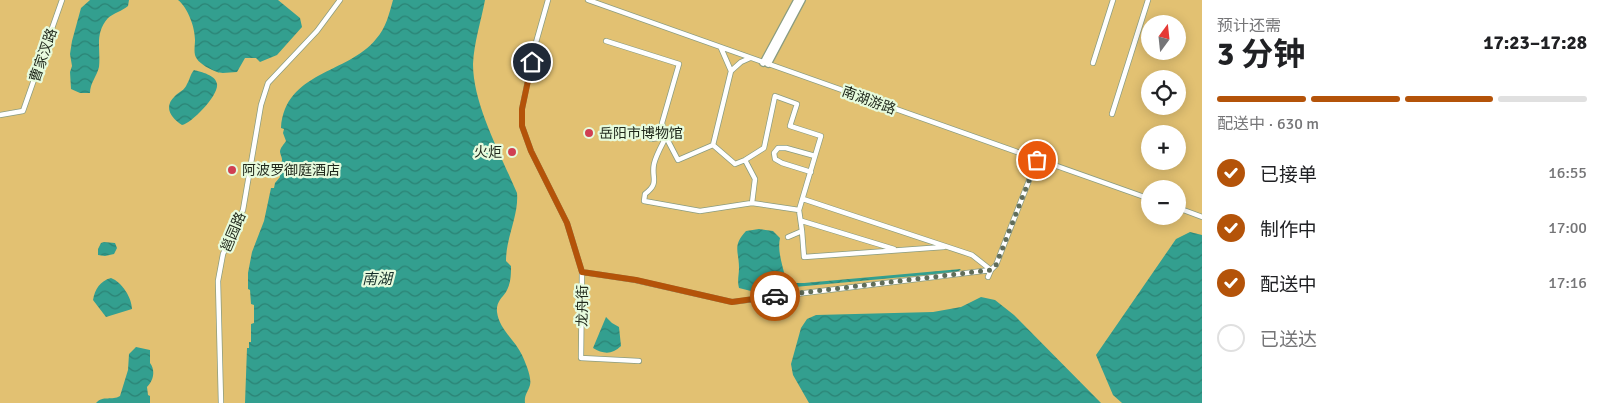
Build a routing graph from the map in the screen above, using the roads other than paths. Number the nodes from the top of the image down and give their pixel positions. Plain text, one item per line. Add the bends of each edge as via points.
1 (62, 0) edge
2 (340, 0) edge
3 (548, 0) edge
4 (588, 0) edge
5 (798, 0) edge
6 (802, 0) edge
7 (1113, 0) edge
8 (1148, 0) edge
9 (606, 41) dead end
10 (721, 48) junction
11 (750, 58) junction
12 (766, 63) junction
13 (1094, 63) dead end
14 (731, 71) junction
15 (1112, 114) dead end
16 (0, 115) edge
17 (666, 137) junction
18 (651, 139) dead end
19 (713, 145) junction
20 (815, 156) junction
21 (745, 160) junction
22 (1037, 160) junction
23 (811, 172) junction
24 (1141, 196) edge
25 (803, 199) junction
26 (752, 204) junction
27 (799, 210) junction
28 (1186, 211) edge
29 (1202, 217) edge
30 (802, 221) junction
31 (802, 231) junction
32 (788, 237) dead end
33 (946, 247) junction
34 (898, 250) junction
35 (991, 270) junction
36 (582, 272) junction
37 (988, 278) dead end
38 (639, 362) dead end
39 (221, 403) edge

1 - 16 street, 曹家汊路 via 23,111
2 - 39 street, 邕园路 via 317,31 268,83 261,105 243,210 220,265
3 - 36 street, 龙舟街 via 535,46 522,109 522,126 567,223
4 - 10 street, 南湖游路
5 - 12 main road
6 - 12 main road
7 - 13 street
8 - 15 street
9 - 17 street via 679,64 662,123
10 - 11 street, 南湖游路
10 - 14 street
11 - 12 street, 南湖游路
11 - 14 street
12 - 22 street, 南湖游路
14 - 19 street
17 - 18 street
17 - 19 street via 678,160
17 - 26 street via 654,164 655,182 645,194 644,201 700,210
19 - 21 street via 735,164
20 - 21 street via 821,136 790,126 797,104 775,96 764,148
20 - 23 street
20 - 23 street via 786,148 778,148 774,153 775,159 782,163
21 - 26 street via 755,179
22 - 24 street, 南湖游路
22 - 35 street via 996,265
23 - 25 street
25 - 27 street
25 - 33 street
26 - 27 street
27 - 30 street
28 - 29 street
30 - 31 street
30 - 34 street
31 - 32 street
31 - 34 street via 804,257
33 - 34 street
33 - 35 street via 972,255
35 - 36 street via 732,302 636,280
35 - 37 street
36 - 38 street, 龙舟街 via 580,358

